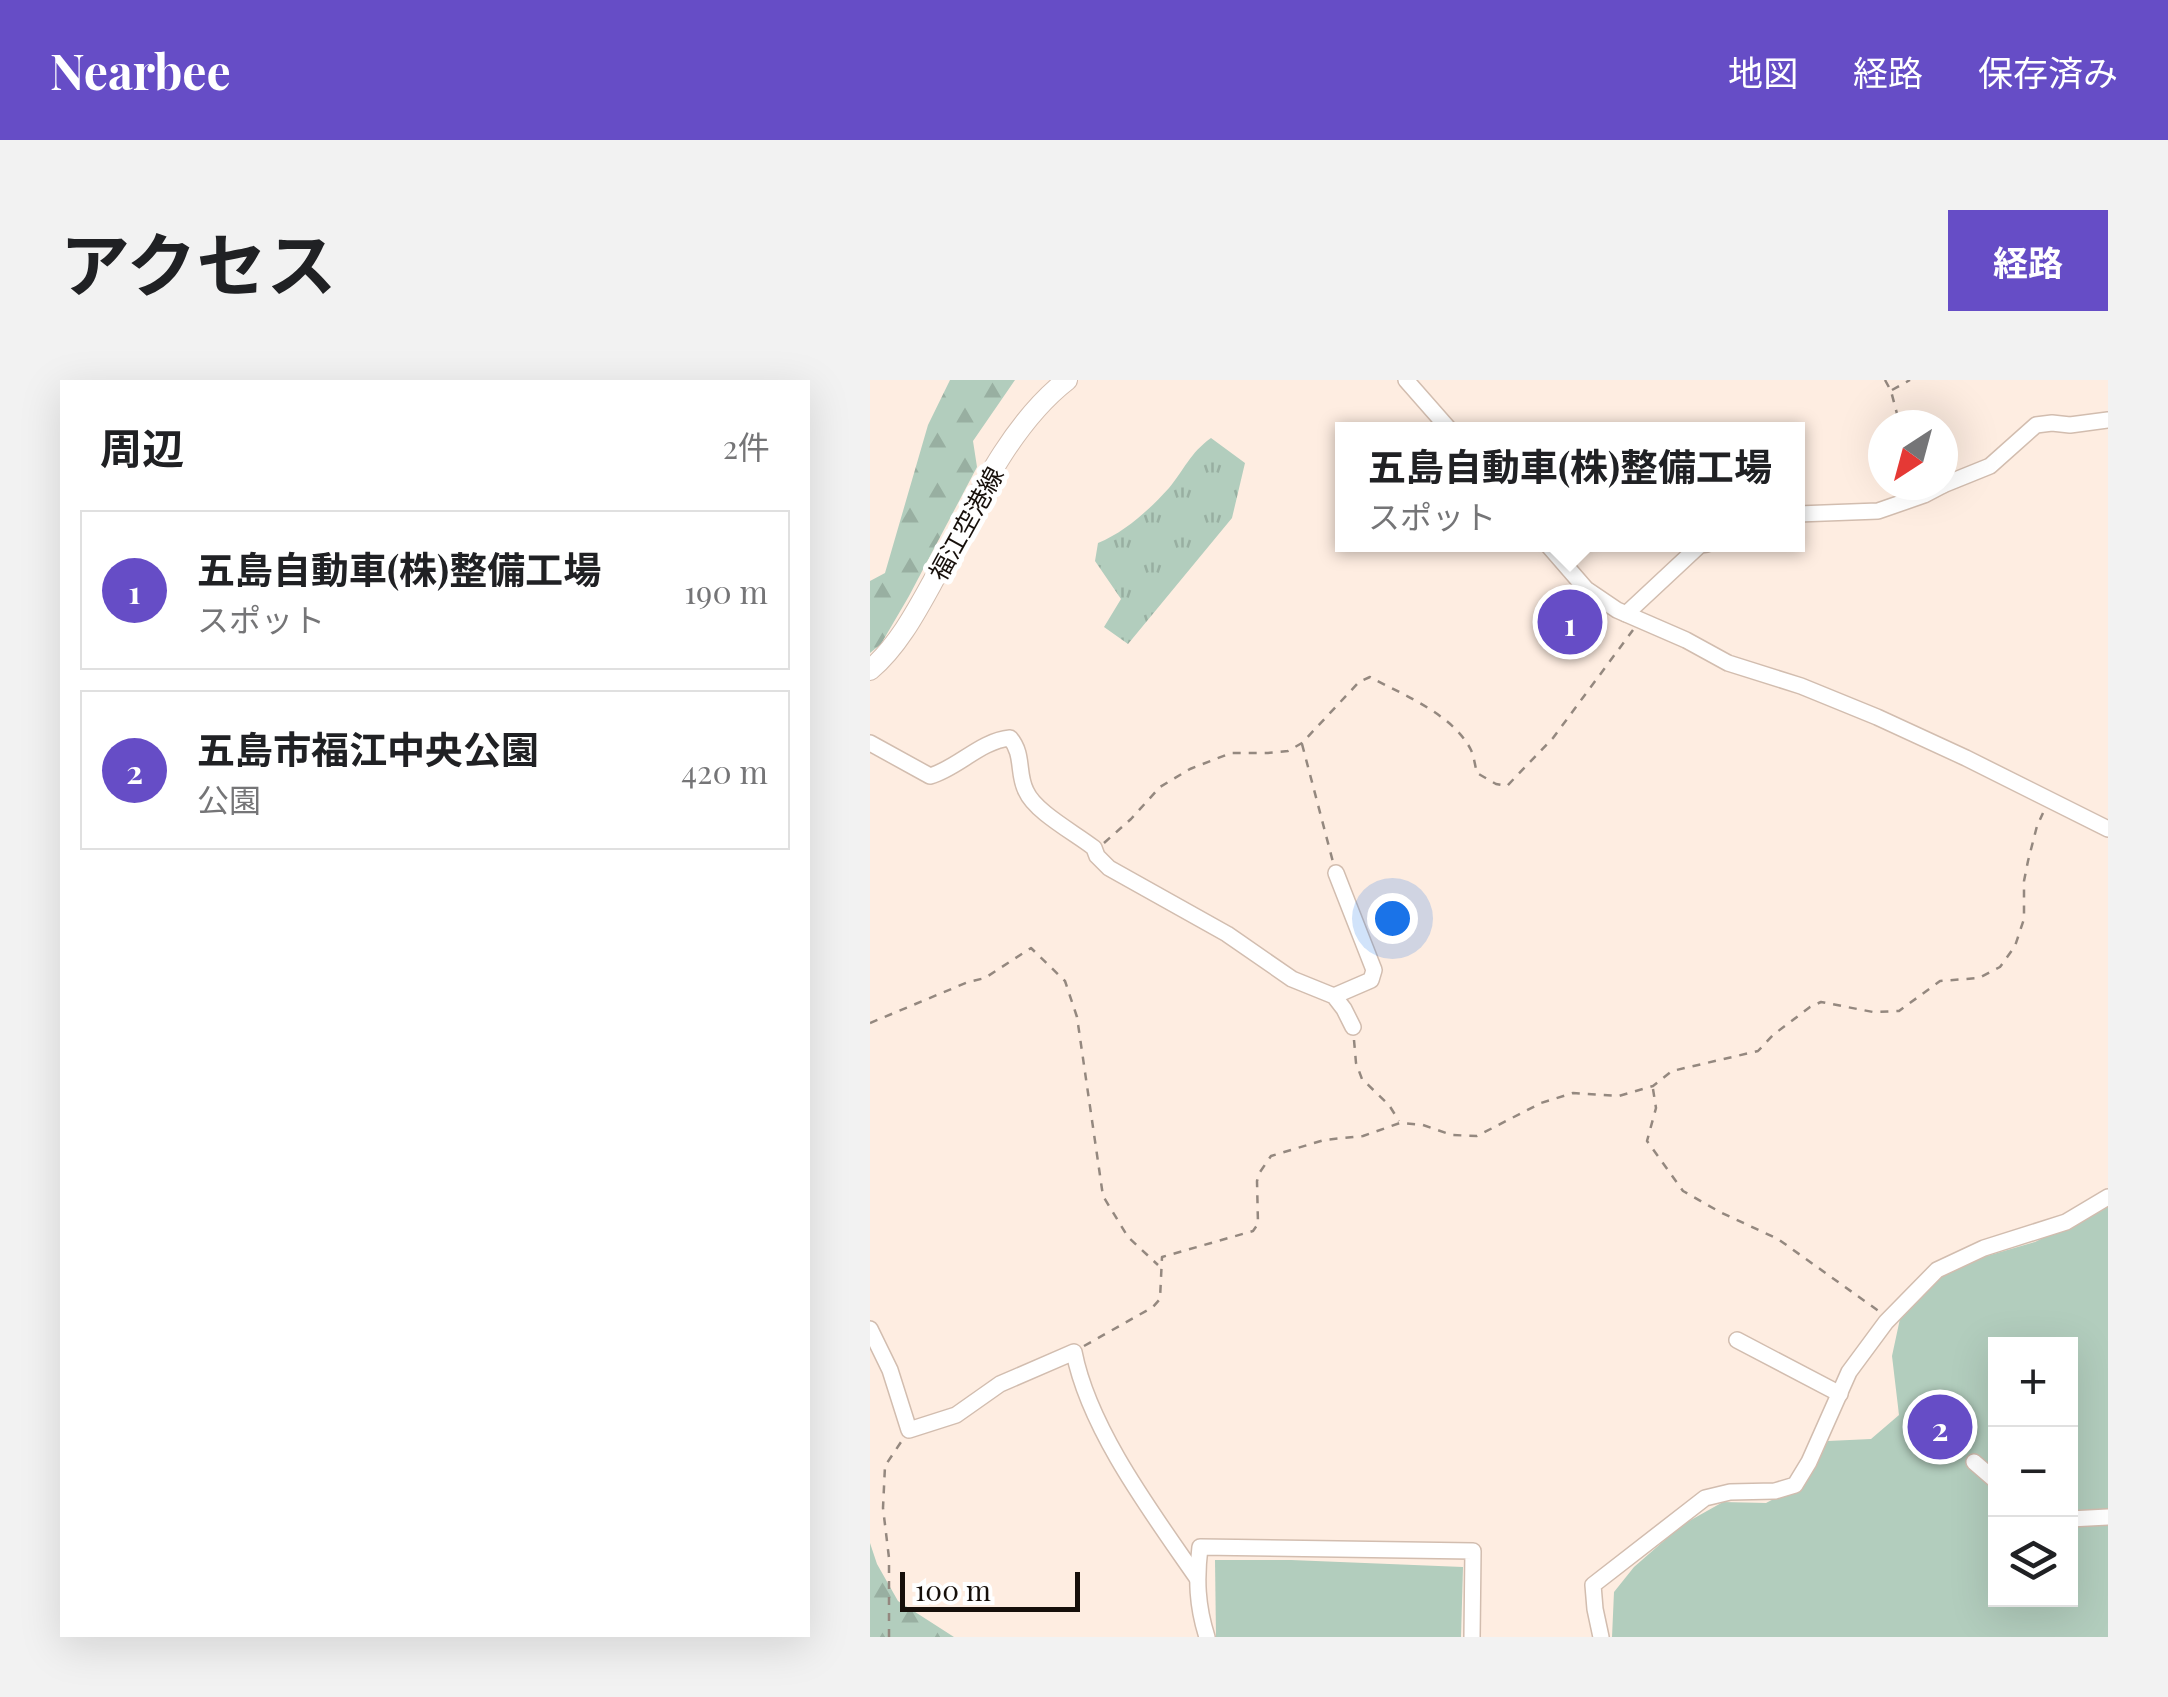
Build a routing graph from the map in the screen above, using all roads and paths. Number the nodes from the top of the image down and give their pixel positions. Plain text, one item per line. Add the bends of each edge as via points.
1 (1066, 380) edge
2 (1406, 380) edge
3 (1885, 380) edge
4 (1910, 380) edge
5 (1891, 391) junction
6 (1896, 410) edge
7 (2108, 420) edge
8 (1442, 422) edge
9 (1958, 478) edge
10 (1912, 500) edge
11 (1805, 514) edge
12 (1554, 552) edge
13 (1694, 552) edge
14 (1634, 616) junction
15 (870, 670) edge
16 (870, 743) edge
17 (1302, 743) junction
18 (2050, 800) junction
19 (2108, 829) edge
20 (1094, 848) junction
21 (1336, 873) joint
22 (1334, 996) junction
23 (870, 1023) edge
24 (1353, 1027) joint
25 (1653, 1086) junction
26 (1400, 1123) junction
27 (2108, 1197) edge
28 (1160, 1266) junction
29 (1890, 1319) junction
30 (870, 1328) edge
31 (1736, 1340) dead end
32 (1074, 1352) junction
33 (1840, 1394) junction
34 (909, 1430) junction
35 (1974, 1462) dead end
36 (1988, 1474) edge
37 (2108, 1517) edge
38 (2078, 1519) edge
39 (1196, 1578) junction
40 (889, 1637) edge
41 (1207, 1637) edge
42 (1472, 1637) edge
43 (1601, 1637) edge

1 - 15 main road, 福江空港線 via 1029,416 906,627
2 - 8 street
3 - 5 path
4 - 5 path
5 - 6 path
7 - 9 street via 2036,425 1995,462
10 - 11 street via 1878,511
12 - 14 street via 1602,601
13 - 14 street
14 - 17 path via 1553,738 1507,786 1477,772 1472,751 1444,719 1370,677
14 - 18 street via 1728,663 1878,717
16 - 20 street via 930,776 1010,738 1033,802
17 - 20 path via 1268,754 1231,752 1190,769 1160,787
17 - 21 path
18 - 19 street
18 - 25 path via 2028,861 2024,920 2000,967 1980,978 1940,981 1899,1012 1821,1002 1758,1051 1672,1070
20 - 22 street via 1109,868 1292,980
21 - 22 street via 1374,970 1371,980
22 - 24 street
23 - 28 path via 985,978 1031,948 1065,981 1078,1018 1103,1196 1128,1238
24 - 26 path via 1362,1080
25 - 26 path via 1619,1096 1573,1093 1477,1136
25 - 29 path via 1656,1108 1648,1140 1683,1191 1778,1239
26 - 28 path via 1271,1156 1257,1181 1253,1231 1170,1253
27 - 29 street via 2066,1222 1937,1270
28 - 32 path via 1160,1299 1152,1308
29 - 33 street
30 - 34 street
31 - 33 street
32 - 34 street via 1000,1384 956,1416
32 - 39 street via 1094,1413
33 - 43 street via 1795,1485 1705,1498 1593,1585
34 - 40 path via 885,1466
35 - 36 street
37 - 38 street
39 - 41 street
39 - 42 street via 1200,1547 1473,1551

